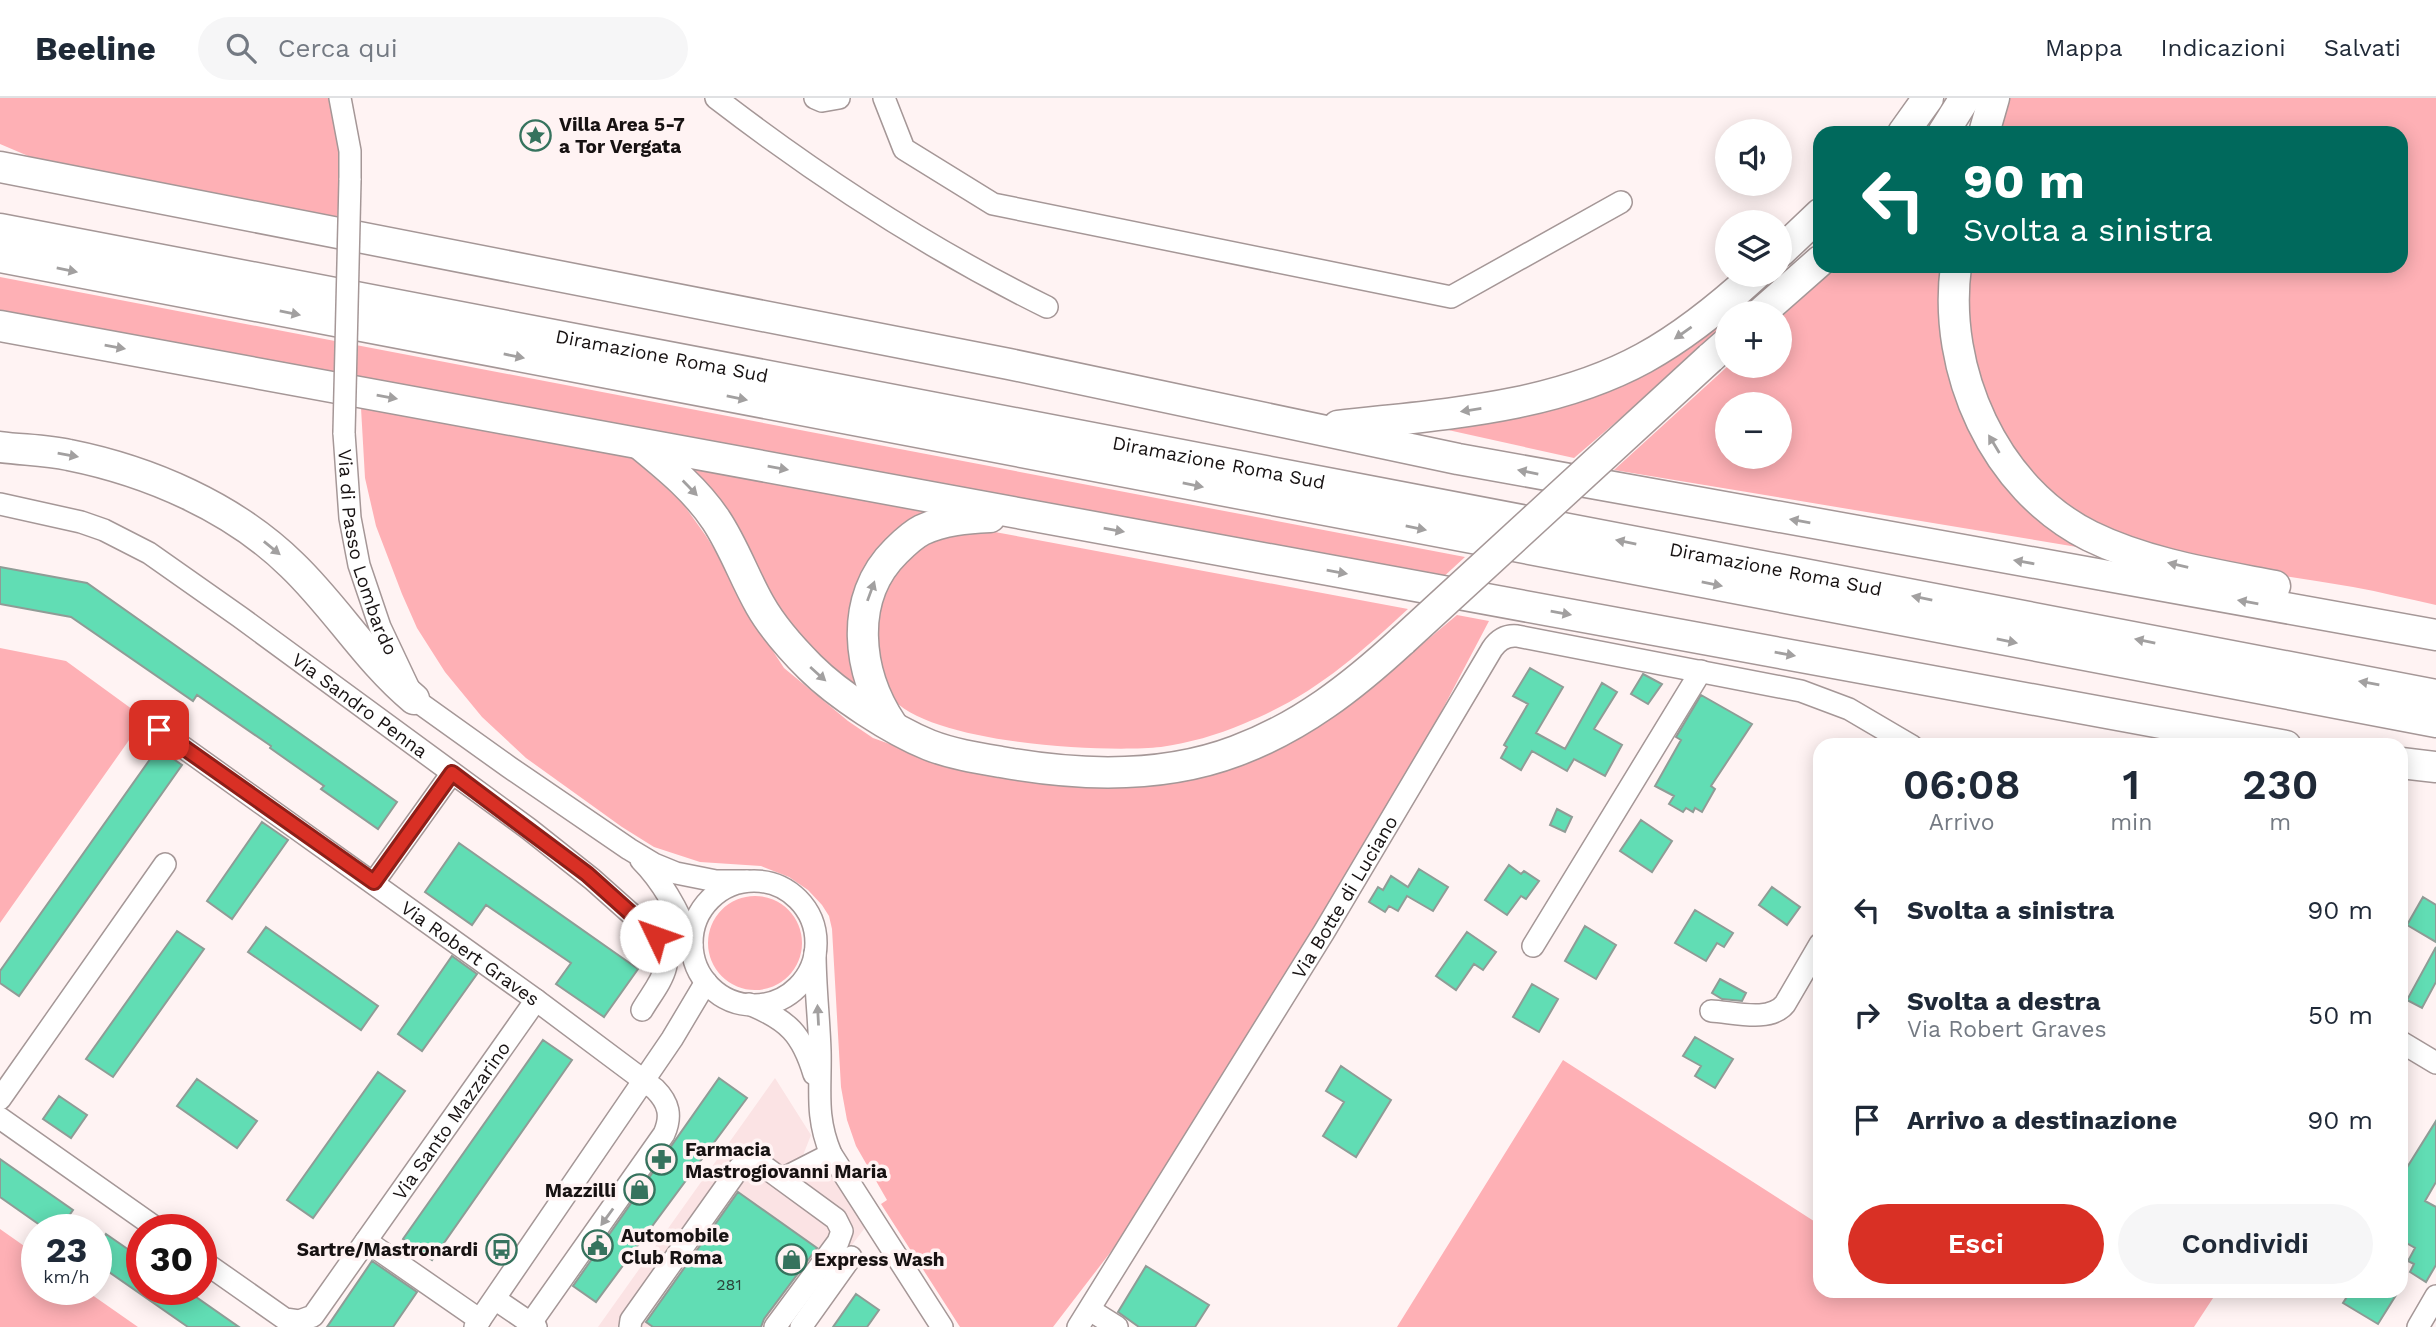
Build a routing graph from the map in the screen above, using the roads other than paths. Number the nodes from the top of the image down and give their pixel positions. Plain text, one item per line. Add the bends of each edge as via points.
1 (340, 98) edge
2 (716, 98) edge
3 (815, 98) edge
4 (839, 98) edge
5 (884, 98) edge
6 (1928, 98) edge
7 (1951, 98) edge
8 (1965, 98) edge
9 (1994, 98) edge
10 (1908, 126) edge
11 (1932, 126) edge
12 (1947, 126) edge
13 (1986, 126) edge
14 (0, 159) edge
15 (0, 167) edge
16 (151, 198) junction
17 (1620, 202) dead end
18 (1813, 221) edge
19 (0, 229) edge
20 (1792, 241) edge
21 (0, 257) edge
22 (1813, 267) edge
23 (1956, 273) edge
24 (1741, 287) edge
25 (1775, 301) edge
26 (1047, 307) dead end
27 (0, 326) edge
28 (1715, 354) edge
29 (1314, 428) junction
30 (639, 443) junction
31 (0, 447) edge
32 (0, 505) edge
33 (1047, 518) junction
34 (2436, 620) edge
35 (2436, 635) edge
36 (1701, 671) junction
37 (2436, 695) edge
38 (414, 699) junction
39 (2436, 722) edge
40 (892, 725) junction
41 (159, 730) dead end
42 (1898, 738) edge
43 (2243, 738) edge
44 (2408, 764) edge
45 (2436, 767) edge
46 (452, 773) junction
47 (629, 849) junction
48 (164, 864) dead end
49 (747, 881) junction
50 (374, 882) junction
51 (692, 946) junction
52 (1532, 946) dead end
53 (815, 953) junction
54 (1813, 956) edge
55 (706, 982) junction
56 (536, 1000) junction
57 (749, 1004) junction
58 (642, 1010) dead end
59 (1711, 1011) dead end
60 (2408, 1046) edge
61 (2436, 1063) edge
62 (644, 1080) junction
63 (0, 1099) edge
64 (819, 1108) junction
65 (0, 1118) edge
66 (831, 1154) junction
67 (782, 1180) junction
68 (136, 1214) edge
69 (366, 1241) junction
70 (851, 1257) dead end
71 (217, 1271) edge
72 (2436, 1296) edge
73 (495, 1298) junction
74 (1084, 1319) edge
75 (478, 1323) edge
76 (629, 1325) edge
77 (531, 1326) edge
78 (775, 1327) edge
79 (801, 1327) edge
80 (943, 1327) edge
81 (1117, 1327) edge
82 (2417, 1327) edge

1 - 38 street, Via di Passo Lombardo, bridge via 350,151 344,433 350,518 359,565 380,627
2 - 26 street via 785,151 888,219
3 - 4 street
5 - 17 street via 904,149 993,204 1451,297
6 - 10 highway
7 - 11 highway
8 - 12 highway
9 - 13 highway
14 - 16 highway
15 - 16 highway
16 - 29 highway via 1009,364
18 - 20 highway
37 -> 19 highway, Diramazione Roma Sud
21 -> 39 highway, Diramazione Roma Sud
22 - 25 highway
34 -> 23 highway via 2154,559 2089,536 2063,519 2017,477 1999,453 1969,394 1959,354
24 -> 29 highway via 1666,344 1587,383 1492,407
27 -> 30 highway
28 - 40 highway, bridge via 1340,694 1292,725 1234,752 1137,771 1032,768 936,747
35 -> 29 highway via 1554,477
30 -> 33 highway
30 -> 40 highway via 708,509 761,606 787,642 830,685
31 -> 38 highway via 67,454 136,472 246,527 291,564 336,612 376,665
32 - 46 street, Via Sandro Penna via 81,522 149,553
40 -> 33 highway via 876,699 864,652 865,608 880,569 914,535 936,525 980,517
33 -> 43 highway
36 - 42 street, Via Botte di Luciano via 1801,691 1839,704
36 - 52 street
36 - 74 street, Via Botte di Luciano via 1517,636 1497,643
38 - 47 street, Via di Passo Lombardo
41 - 50 street, Via Robert Graves
44 - 45 highway
46 - 50 street
46 - 58 street, Via Sandro Penna via 587,874 660,940 668,954 667,967
47 - 49 street, Via di Passo Lombardo via 676,873
47 - 51 street, Via di Passo Lombardo via 664,887
48 - 63 street
49 - 51 street via 726,887 709,900 698,916
49 - 53 street via 767,882 795,896 812,922
50 - 56 street, Via Robert Graves
51 - 55 street
53 - 57 street via 795,989 778,999
64 -> 53 street
54 - 59 street via 1777,1012
55 - 57 street via 721,995
55 - 62 street
56 - 62 street, Via Robert Graves
56 - 69 street, Via Santo Mazzarino
57 - 64 street via 778,1017 796,1034 809,1059
60 - 61 street
62 - 73 street
62 -> 77 street, Via Robert Graves via 660,1093 669,1109 664,1134
64 - 66 street
65 - 68 street
66 - 67 street
66 - 80 street
67 - 76 street via 758,1162 739,1168
67 - 78 street via 836,1219 842,1231
69 - 71 street, Via Santo Mazzarino via 317,1312 306,1320 285,1319
69 - 75 street
70 - 79 street
72 - 82 street
73 - 75 street
73 - 77 street
74 - 81 street

